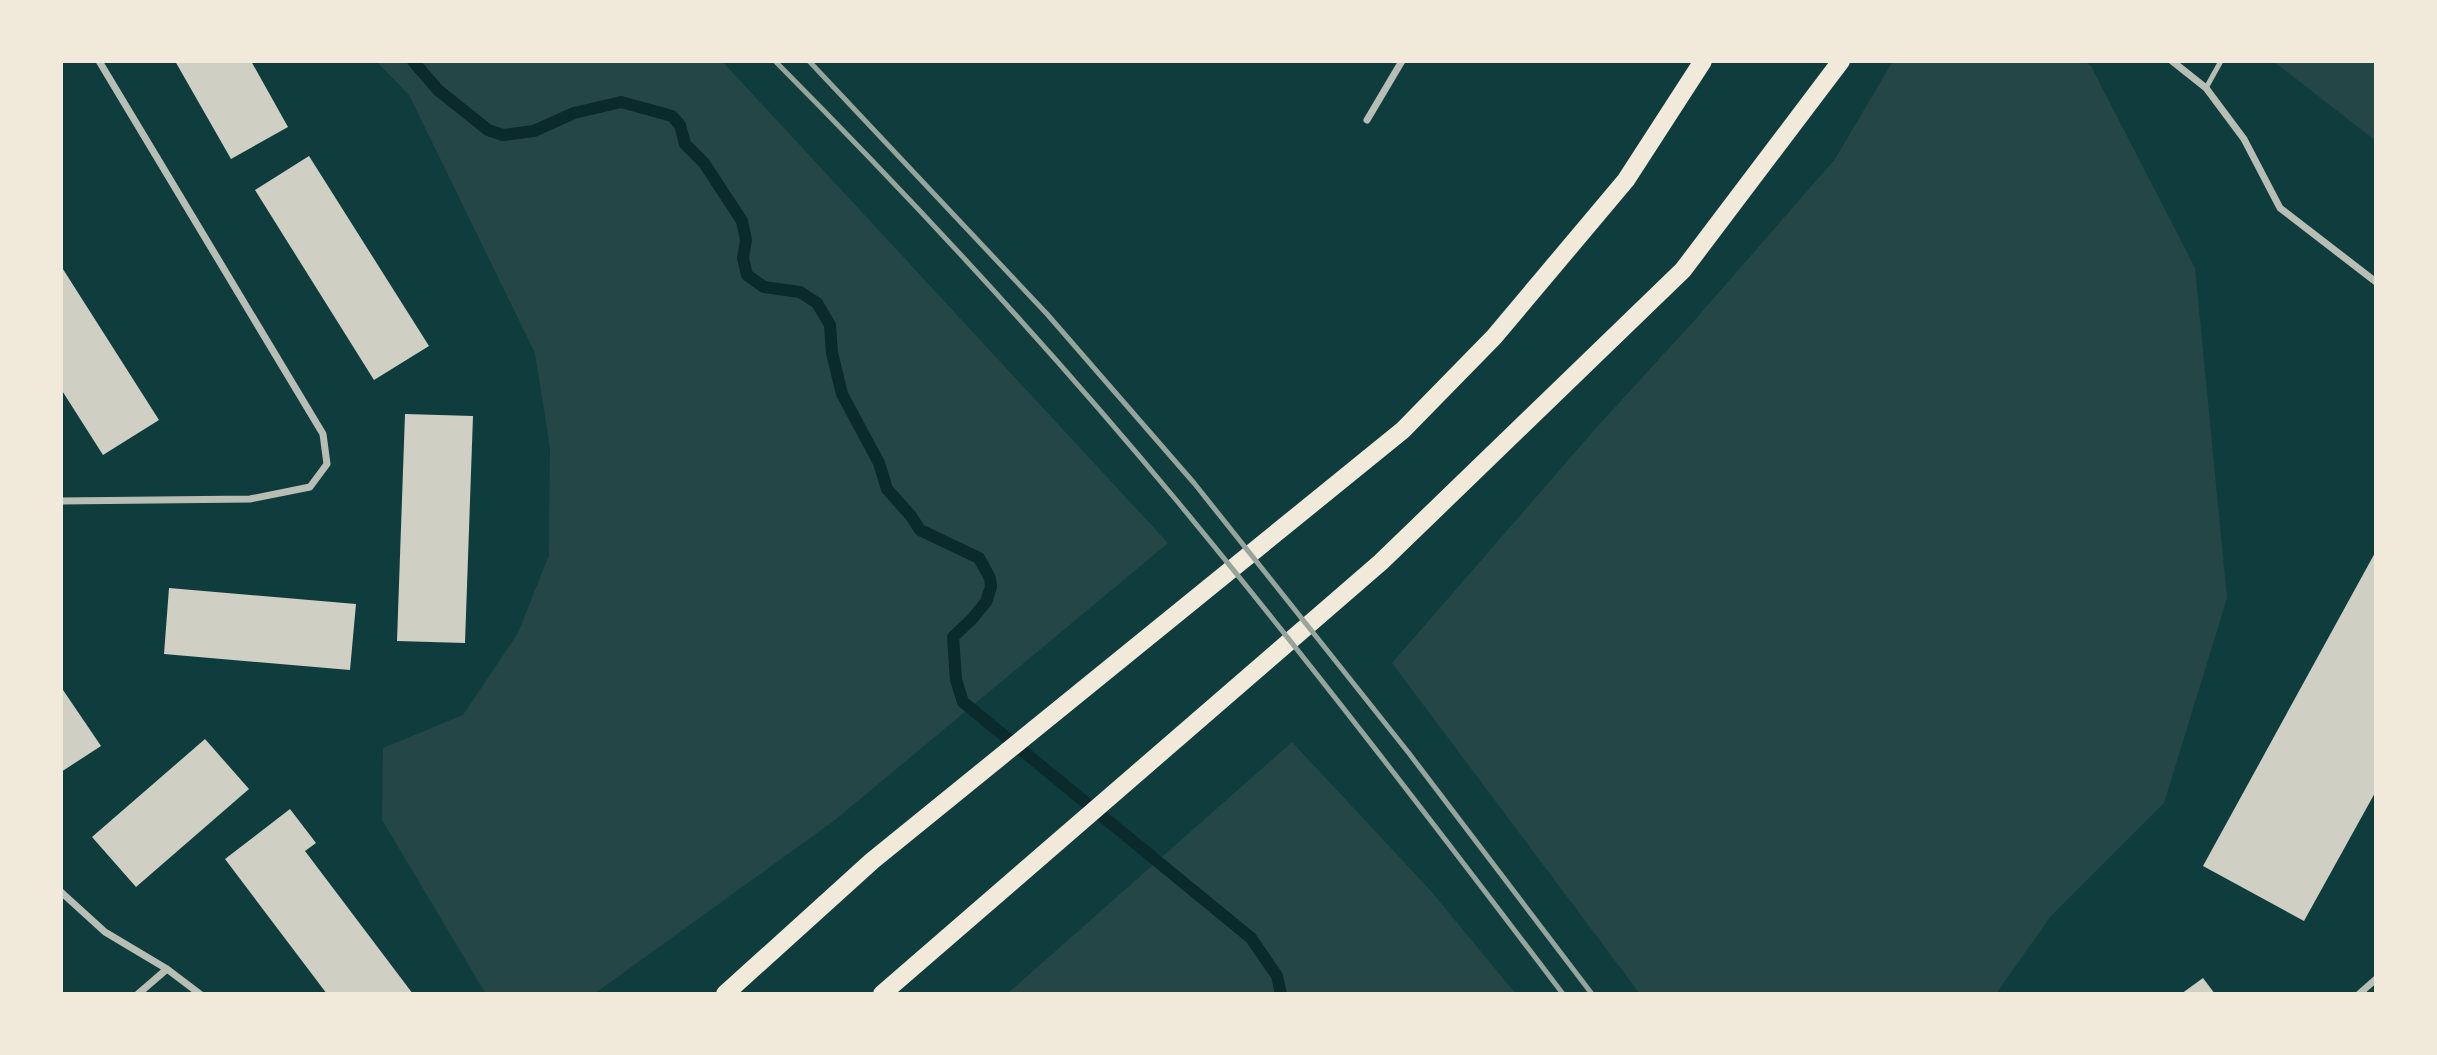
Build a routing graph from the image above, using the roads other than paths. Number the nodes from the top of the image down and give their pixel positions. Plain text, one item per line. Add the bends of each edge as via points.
1 (99, 61) edge
2 (1402, 61) edge
3 (1703, 61) edge
4 (1841, 61) edge
5 (2172, 61) edge
6 (2221, 61) edge
7 (2206, 88) junction
8 (1367, 120) dead end
9 (2376, 282) edge
10 (61, 501) edge
11 (61, 892) edge
12 (167, 969) junction
13 (2376, 979) edge
14 (138, 994) edge
15 (200, 994) edge
16 (725, 994) edge
17 (882, 994) edge
18 (2359, 994) edge

1 - 10 street via 323,434 327,464 310,487 250,499
2 - 8 street
3 - 16 main road via 1626,180 1493,337 1404,430 872,860
4 - 17 main road via 1683,270 1381,562
5 - 7 street
6 - 7 lane
7 - 9 street via 2244,139 2280,208
11 - 12 street via 105,932
12 - 14 street
12 - 15 street
13 - 18 street

